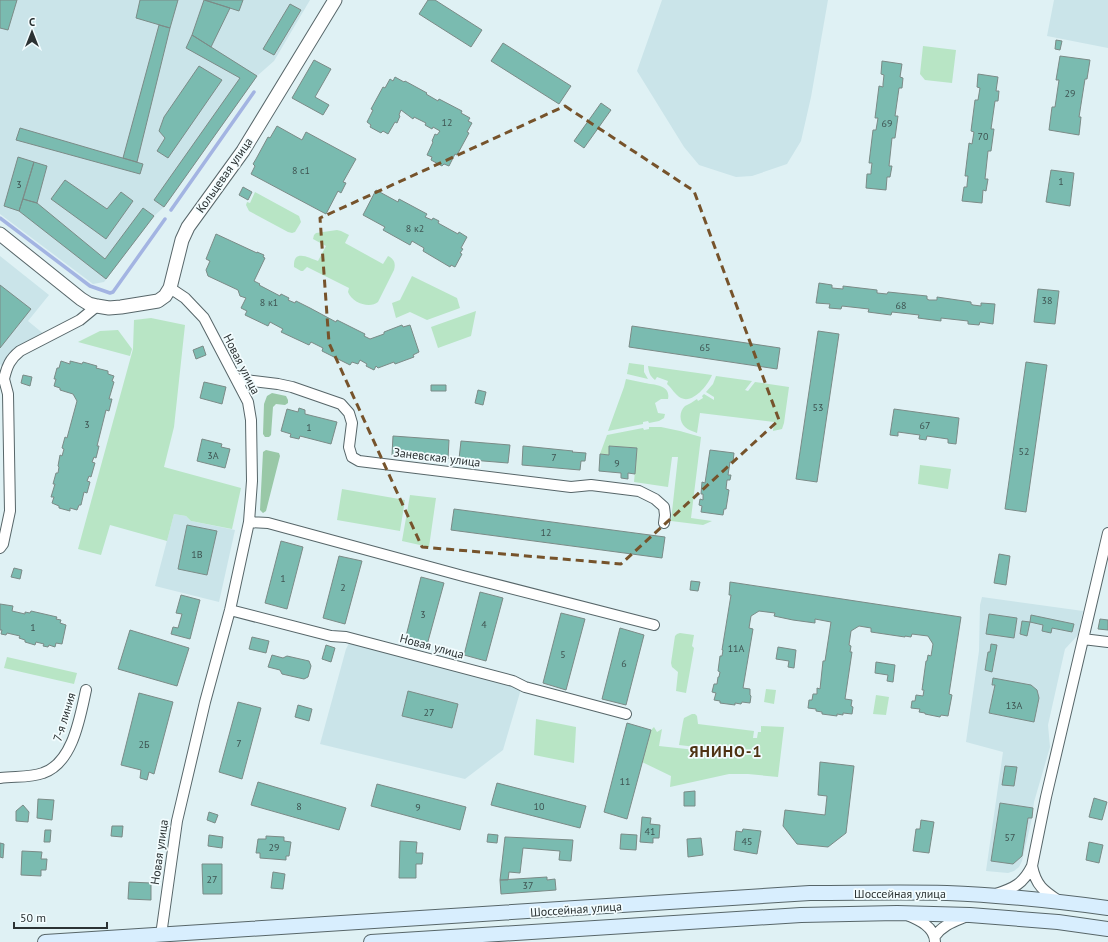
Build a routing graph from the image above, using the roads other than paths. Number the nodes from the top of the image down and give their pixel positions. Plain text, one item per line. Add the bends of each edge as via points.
1 (335, 0) edge
2 (0, 234) edge
3 (170, 288) junction
4 (97, 306) junction
5 (2, 379) edge
6 (236, 379) junction
7 (249, 522) junction
8 (664, 523) dead end
9 (1108, 533) edge
10 (0, 548) edge
11 (230, 610) junction
12 (654, 625) dead end
13 (1083, 639) junction
14 (1108, 642) edge
15 (86, 690) dead end
16 (626, 714) dead end
17 (0, 778) edge
18 (1032, 866) junction
19 (992, 896) junction
20 (1061, 902) junction
21 (1108, 908) edge
22 (903, 913) junction
23 (970, 915) junction
24 (1108, 929) edge
25 (160, 936) junction
26 (935, 939) edge
27 (45, 942) edge
28 (371, 942) edge

1 - 3 street, Кольцевая улица via 247,145 188,227 182,240
2 - 4 street via 81,299
3 - 4 street via 158,301 109,308
3 - 6 street, Новая улица via 204,318
4 - 5 street via 80,320 12,357
5 - 10 street via 8,394 10,511
6 - 7 street, Новая улица via 248,402 251,420 252,481
6 - 8 street, Заневская улица via 292,387 341,404 349,413 352,423 352,457 359,461 571,487 591,485 639,491 664,507
7 - 11 street, Новая улица
7 - 12 street via 268,523
9 - 13 street
11 - 16 street, Новая улица via 331,636 346,637
11 - 25 street, Новая улица via 176,821
13 - 14 street
13 - 18 street
15 - 17 street, 7-я линия via 73,740 65,756 52,769 43,773
18 - 19 street via 1021,883
18 - 20 street via 1038,884
19 - 20 main road, Шоссейная улица
19 - 25 main road, Шоссейная улица via 892,892 810,893
20 - 21 main road, Шоссейная улица
22 - 23 main road, Шоссейная улица
22 - 26 street via 930,928
22 - 28 main road, Шоссейная улица via 801,915
23 - 24 main road, Шоссейная улица
23 - 26 street via 940,929
25 - 27 main road, Шоссейная улица

